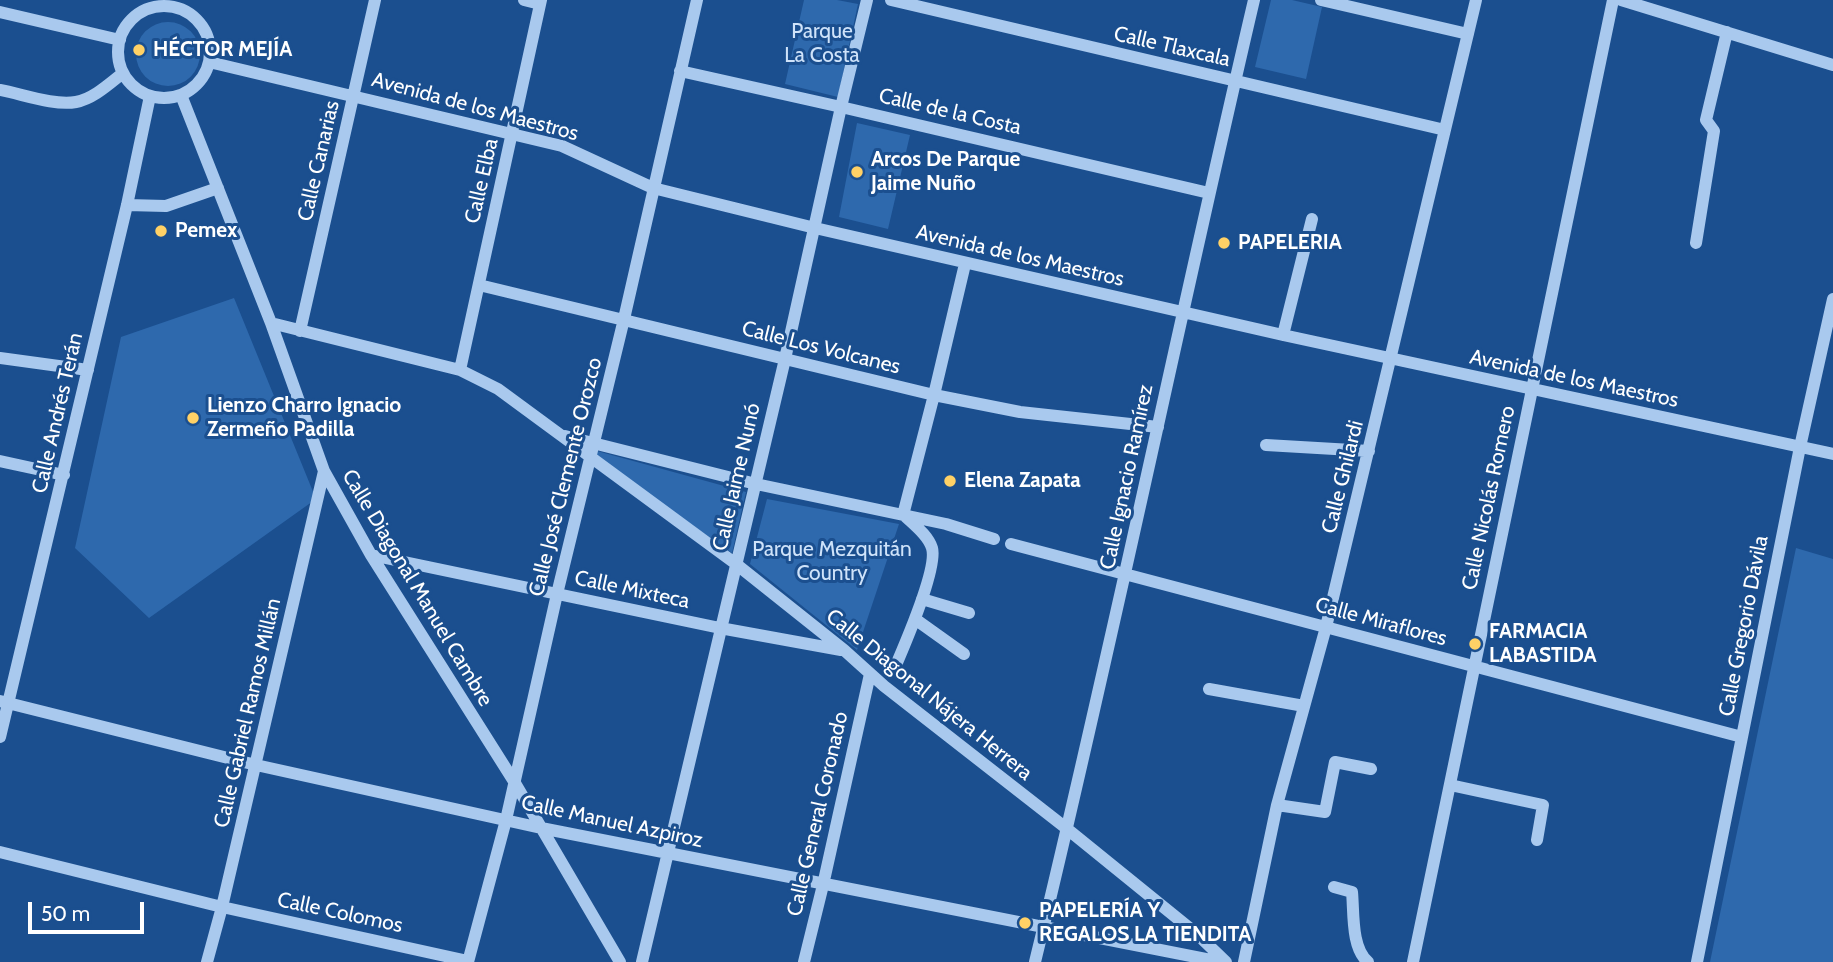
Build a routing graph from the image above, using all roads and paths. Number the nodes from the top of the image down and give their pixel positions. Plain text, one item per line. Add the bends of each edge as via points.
1 (375, 0) edge
2 (524, 0) edge
3 (697, 0) edge
4 (867, 0) edge
5 (891, 0) edge
6 (1255, 0) edge
7 (1321, 0) edge
8 (1476, 0) edge
9 (1613, 0) edge
10 (1621, 0) edge
11 (540, 2) edge
12 (164, 3) edge
13 (184, 5) edge
14 (139, 6) edge
15 (0, 12) edge
16 (1727, 32) junction
17 (1468, 34) junction
18 (120, 40) junction
19 (209, 62) junction
20 (1833, 65) edge
21 (680, 71) junction
22 (123, 73) junction
23 (1235, 81) junction
24 (0, 90) edge
25 (181, 95) junction
26 (150, 96) junction
27 (354, 96) junction
28 (841, 107) junction
29 (1445, 130) junction
30 (513, 133) junction
31 (218, 188) junction
32 (653, 188) junction
33 (1209, 193) junction
34 (127, 205) junction
35 (1312, 219) dead end
36 (815, 229) junction
37 (1696, 243) dead end
38 (965, 264) junction
39 (479, 285) junction
40 (1833, 299) edge
41 (1183, 313) junction
42 (624, 319) junction
43 (271, 323) junction
44 (300, 331) junction
45 (1283, 335) junction
46 (0, 358) edge
47 (785, 359) junction
48 (1390, 359) junction
49 (88, 370) junction
50 (460, 370) junction
51 (1531, 389) junction
52 (934, 395) junction
53 (1158, 427) junction
54 (562, 435) junction
55 (594, 444) junction
56 (1266, 445) dead end
57 (1800, 447) junction
58 (1369, 451) junction
59 (1833, 454) edge
60 (590, 458) junction
61 (0, 461) edge
62 (324, 471) junction
63 (64, 475) junction
64 (755, 484) junction
65 (903, 515) junction
66 (994, 539) dead end
67 (1011, 544) dead end
68 (371, 555) junction
69 (736, 564) junction
70 (1126, 574) junction
71 (557, 594) junction
72 (922, 599) junction
73 (969, 613) dead end
74 (915, 619) junction
75 (1326, 627) junction
76 (720, 628) junction
77 (844, 650) junction
78 (964, 654) dead end
79 (1474, 666) junction
80 (894, 672) dead end
81 (870, 674) junction
82 (1209, 689) dead end
83 (4, 702) edge
84 (1304, 705) junction
85 (0, 737) edge
86 (1742, 737) junction
87 (256, 765) junction
88 (1371, 769) dead end
89 (515, 783) junction
90 (1450, 785) junction
91 (1277, 805) junction
92 (506, 820) junction
93 (541, 828) junction
94 (1066, 828) junction
95 (1537, 840) dead end
96 (0, 852) edge
97 (668, 854) junction
98 (823, 885) junction
99 (1334, 887) dead end
100 (222, 907) junction
101 (1044, 928) junction
102 (207, 962) edge
103 (468, 962) edge
104 (620, 962) edge
105 (642, 962) edge
106 (804, 962) edge
107 (1035, 962) edge
108 (1224, 962) edge
109 (1244, 962) edge
110 (1367, 962) edge
111 (1413, 962) edge
112 (1697, 962) edge

1 - 27 street, Calle Canarias
2 - 11 street
3 - 21 street, Calle José Clemente Orozco
4 - 28 street, Calle Jaime Nunó
5 - 23 street, Calle Tlaxcala
6 - 23 street, Calle Ignacio Ramírez
7 - 17 street
8 - 17 street, Calle Ghilardi
9 - 51 street, Calle Nicolás Romero
10 - 16 street
11 - 30 street, Calle Elba
12 - 13 street
12 - 14 street
13 - 19 street via 205,32
14 - 18 street
15 - 18 street
16 - 20 street
16 - 37 street via 1706,120 1714,131
17 - 29 street, Calle Ghilardi
18 - 22 street
19 - 25 street via 199,82
19 - 27 street, Avenida de los Maestros
21 - 28 street, Calle de la Costa
21 - 32 street, Calle José Clemente Orozco
22 - 24 street via 78,102
22 - 26 street
23 - 29 street, Calle Tlaxcala
23 - 33 street, Calle Ignacio Ramírez
25 - 26 street
25 - 31 street, Calle Diagonal Manuel Cambre
26 - 34 street, Calle Andrés Terán
27 - 30 street, Avenida de los Maestros
27 - 44 street, Calle Canarias
28 - 33 street, Calle de la Costa
28 - 36 street, Calle Jaime Nunó
29 - 48 street, Calle Ghilardi
30 - 32 street, Avenida de los Maestros via 562,146
30 - 39 street, Calle Elba
31 - 34 street via 166,206
31 - 43 street, Calle Diagonal Manuel Cambre
32 - 36 street, Avenida de los Maestros
32 - 42 street, Calle José Clemente Orozco
33 - 41 street, Calle Ignacio Ramírez
34 - 49 street, Calle Andrés Terán
35 - 45 street
36 - 38 street, Avenida de los Maestros
36 - 47 street, Calle Jaime Nunó
38 - 41 street, Avenida de los Maestros
38 - 52 street
39 - 42 street, Calle Los Volcanes
39 - 50 street, Calle Elba
40 - 57 street, Calle Gregorio Dávila
41 - 45 street, Avenida de los Maestros
41 - 53 street, Calle Ignacio Ramírez
42 - 47 street, Calle Los Volcanes
42 - 55 street, Calle José Clemente Orozco
43 - 44 street, Calle Diagonal Nájera Herrera
43 - 62 street, Calle Diagonal Manuel Cambre
44 - 50 street, Calle Diagonal Nájera Herrera
45 - 48 street, Avenida de los Maestros
46 - 49 street
47 - 52 street, Calle Los Volcanes
47 - 64 street, Calle Jaime Nunó
48 - 51 street, Avenida de los Maestros
48 - 58 street, Calle Ghilardi
49 - 63 street, Calle Andrés Terán
50 - 54 street, Calle Diagonal Nájera Herrera via 498,388
51 - 57 street, Avenida de los Maestros
51 - 79 street, Calle Nicolás Romero
52 - 53 street, Calle Los Volcanes via 1020,412
52 - 65 street
53 - 70 street, Calle Ignacio Ramírez
54 - 55 street
54 - 60 street, Calle Diagonal Nájera Herrera
55 - 60 street, Calle José Clemente Orozco
55 - 64 street
56 - 58 street
57 - 59 street, Avenida de los Maestros
57 - 86 street, Calle Gregorio Dávila
58 - 75 street, Calle Ghilardi
60 - 69 street, Calle Diagonal Nájera Herrera
60 - 71 street, Calle José Clemente Orozco
61 - 63 street
62 - 68 street, Calle Diagonal Manuel Cambre
62 - 87 street, Calle Gabriel Ramos Millán
63 - 83 street, Calle Andrés Terán
64 - 65 street
64 - 69 street, Calle Jaime Nunó
65 - 66 street
65 - 72 street via 933,549
67 - 70 street, Calle Miraflores
68 - 71 street, Calle Mixteca
68 - 89 street, Calle Diagonal Manuel Cambre
69 - 76 street, Calle Jaime Nunó
69 - 77 street, Calle Diagonal Nájera Herrera
70 - 75 street, Calle Miraflores
70 - 94 street, Calle Ignacio Ramírez
71 - 76 street, Calle Mixteca
71 - 89 street, Calle José Clemente Orozco
72 - 73 street
72 - 74 street
74 - 78 street
74 - 80 street
75 - 79 street, Calle Miraflores
75 - 84 street, Calle Ghilardi
76 - 77 street, Calle Mixteca
76 - 97 street, Calle Jaime Nunó
77 - 81 street, Calle Diagonal Nájera Herrera
79 - 86 street, Calle Miraflores
79 - 90 street, Calle Nicolás Romero
81 - 94 street, Calle Diagonal Nájera Herrera
81 - 98 street, Calle General Coronado
82 - 84 street
83 - 85 street, Calle Andrés Terán
83 - 87 street, Calle Manuel Azpiroz
84 - 91 street, Calle Ghilardi
86 - 112 street, Calle Gregorio Dávila
87 - 92 street, Calle Manuel Azpiroz
87 - 100 street, Calle Gabriel Ramos Millán
88 - 91 street via 1335,762 1325,812
89 - 92 street, Calle José Clemente Orozco
89 - 93 street, Calle Diagonal Manuel Cambre
90 - 95 street via 1543,805
90 - 111 street, Calle Nicolás Romero
91 - 109 street, Calle Ghilardi
92 - 93 street, Calle Manuel Azpiroz
92 - 103 street, Calle José Clemente Orozco
93 - 97 street, Calle Manuel Azpiroz
93 - 104 street, Calle Diagonal Manuel Cambre
94 - 101 street, Calle Ignacio Ramírez
94 - 108 street, Calle Diagonal Nájera Herrera via 1198,935
96 - 100 street, Calle Colomos
97 - 98 street, Calle Manuel Azpiroz
97 - 105 street, Calle Jaime Nunó
98 - 101 street, Calle Manuel Azpiroz
98 - 106 street, Calle General Coronado
99 - 110 street via 1352,892 1357,948
100 - 102 street, Calle Gabriel Ramos Millán
100 - 103 street, Calle Colomos
101 - 107 street, Calle Ignacio Ramírez
101 - 108 street, Calle Manuel Azpiroz

